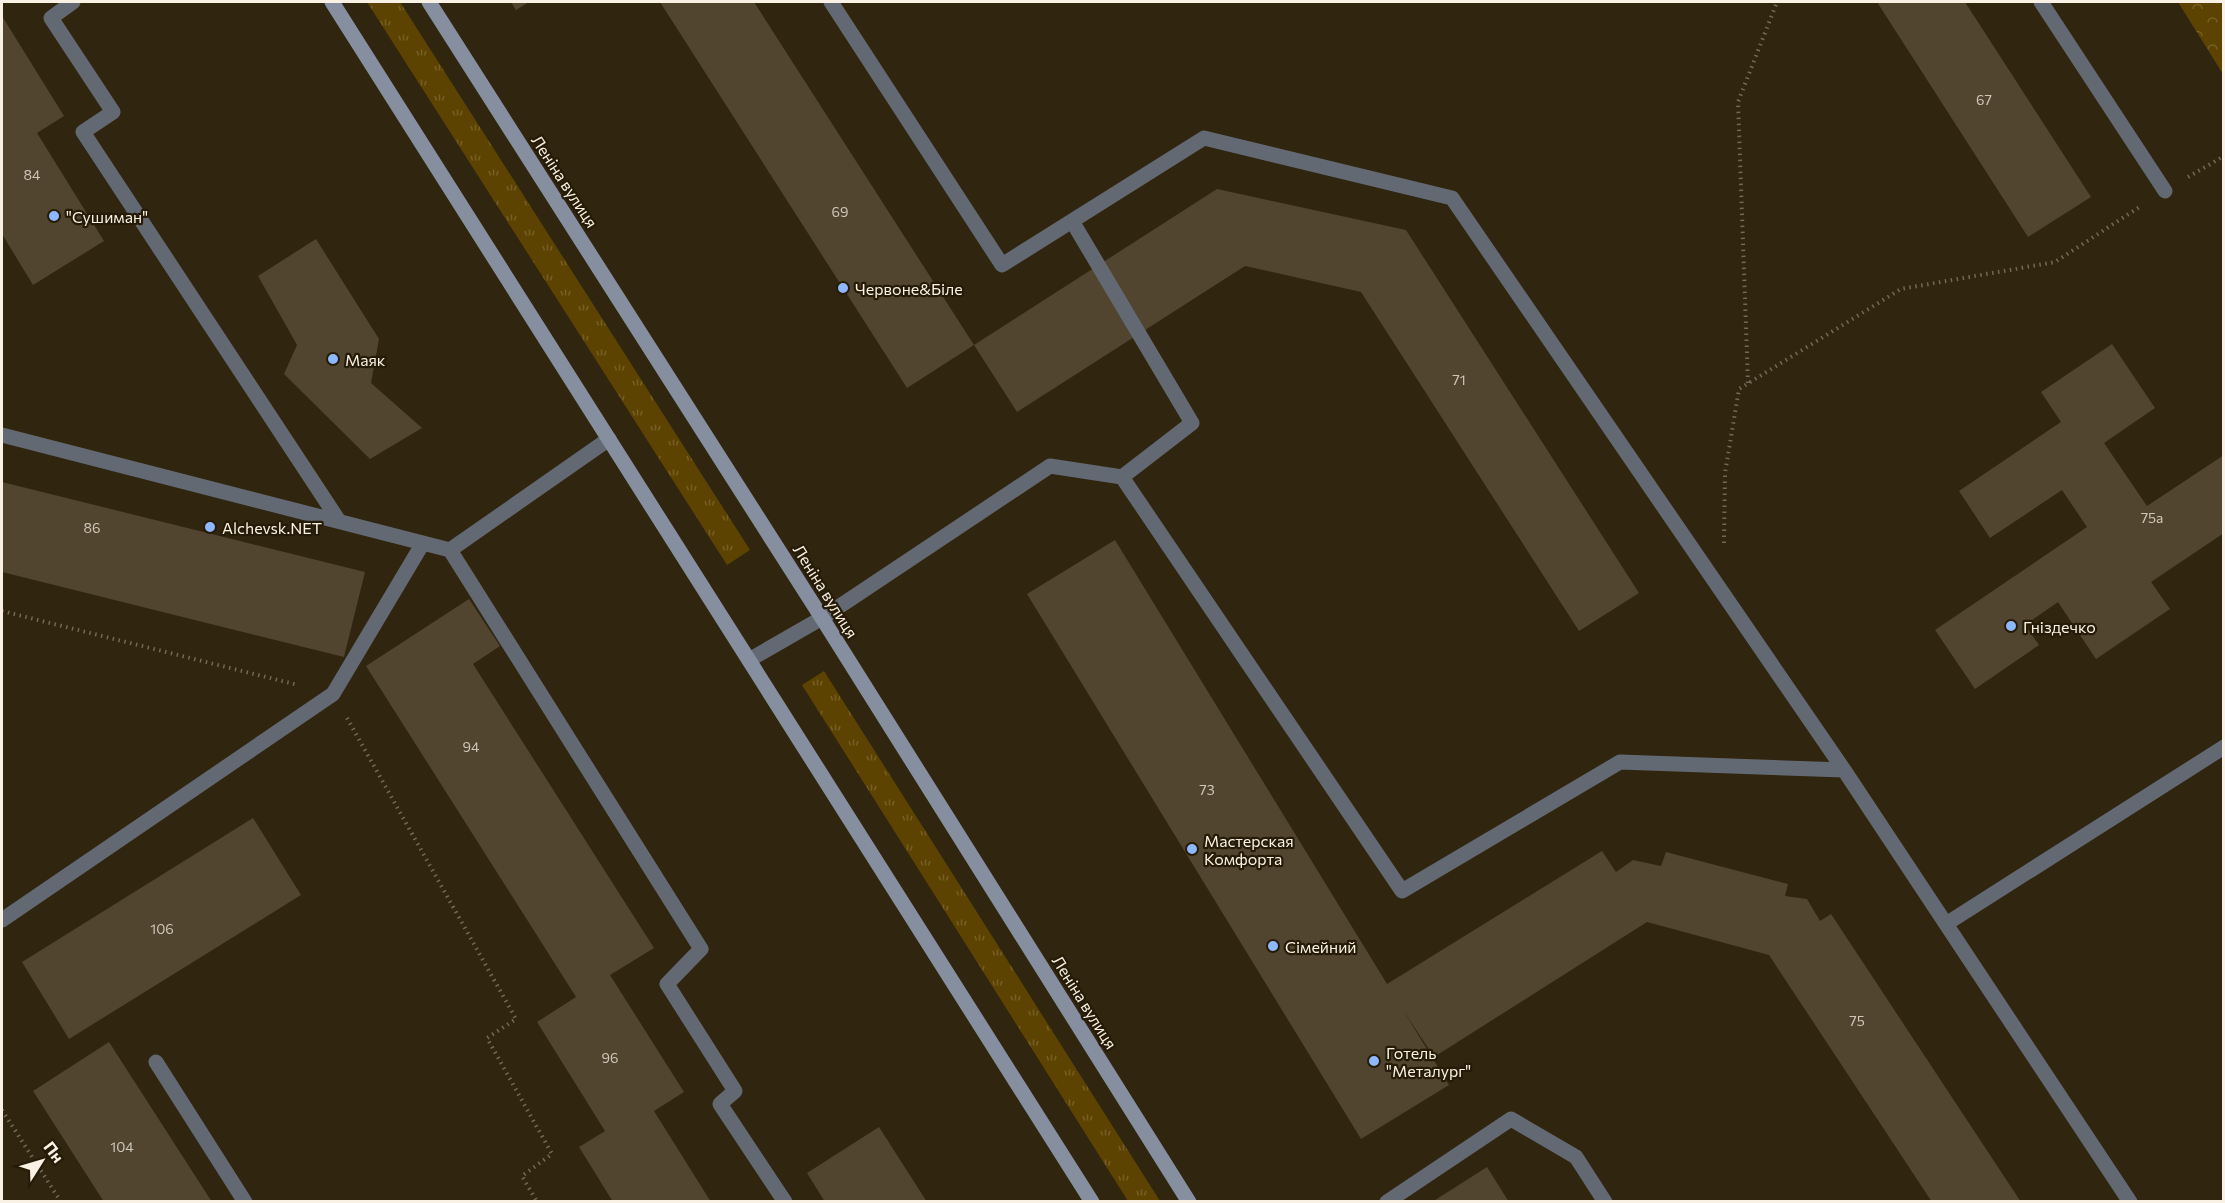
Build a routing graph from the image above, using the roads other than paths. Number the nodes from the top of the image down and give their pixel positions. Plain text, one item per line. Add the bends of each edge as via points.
1 (73, 2) edge
2 (332, 2) edge
3 (429, 2) edge
4 (831, 2) edge
5 (2041, 2) edge
6 (2165, 191) road end
7 (1072, 221) junction
8 (2, 435) edge
9 (609, 439) junction
10 (1122, 477) junction
11 (339, 521) junction
12 (423, 543) junction
13 (450, 550) junction
14 (822, 618) junction
15 (749, 660) junction
16 (2223, 747) edge
17 (1844, 770) junction
18 (2, 920) edge
19 (1946, 924) junction
20 (156, 1062) dead end
21 (245, 1202) edge
22 (785, 1202) edge
23 (1092, 1202) edge
24 (1189, 1202) edge
25 (1388, 1202) edge
26 (1605, 1202) edge
27 (2130, 1202) edge

1 - 11 lane via 51,18 113,112 83,132
2 - 9 street
3 - 14 street, Леніна вулиця
4 - 7 lane via 1002,265
5 - 6 lane
7 - 10 lane via 1192,423
7 - 17 lane via 1204,138 1452,198
8 - 11 lane
9 - 13 lane
9 - 15 street
10 - 14 lane via 1050,466
10 - 17 lane via 1402,891 1620,762
11 - 12 lane
12 - 13 lane
12 - 18 lane via 333,694
13 - 22 lane via 701,949 666,984 735,1091 720,1104
14 - 15 lane
14 - 24 street, Леніна вулиця
15 - 23 street
16 - 19 lane
17 - 19 lane
19 - 27 lane
20 - 21 lane
25 - 26 lane via 1511,1119 1576,1157

